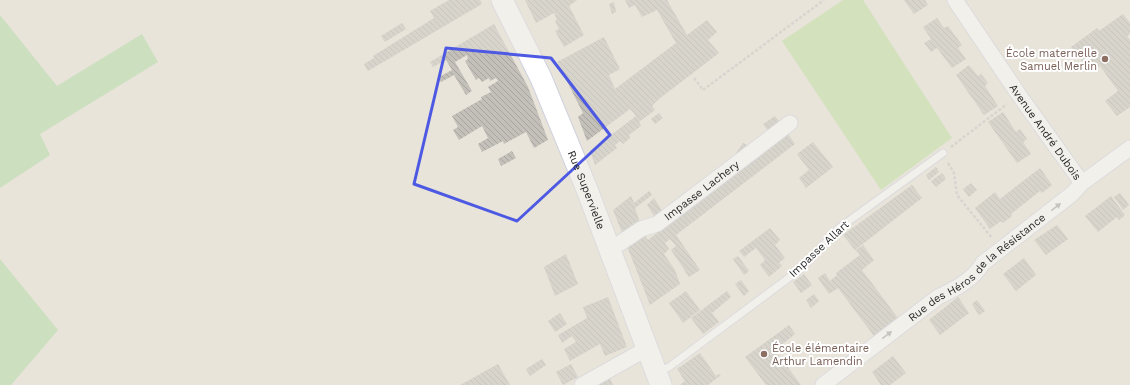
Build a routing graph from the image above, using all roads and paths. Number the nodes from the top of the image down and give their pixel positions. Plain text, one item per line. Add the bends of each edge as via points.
1 (502, 0) edge
2 (824, 0) edge
3 (957, 1) edge
4 (694, 78) dead end
5 (1018, 95) junction
6 (790, 123) dead end
7 (1130, 148) edge
8 (943, 153) junction
9 (1082, 183) junction
10 (610, 250) junction
11 (1000, 250) junction
12 (648, 348) junction
13 (658, 379) edge
14 (582, 385) edge
15 (823, 385) edge

1 - 10 main road, Rue Supervielle via 541,78
2 - 4 path via 703,90
3 - 5 street, Avenue André Dubois
5 - 8 path
5 - 9 street, Avenue André Dubois
6 - 10 street, Impasse Lachery via 657,224 641,229
7 - 9 street, Rue des Héros de la Résistance
8 - 11 path via 954,173 957,195
8 - 13 lane, Impasse Allart via 839,228 802,268 669,367
11 -> 9 street, Rue des Héros de la Résistance via 1072,194
10 - 12 main road, Rue Supervielle
15 -> 11 street, Rue des Héros de la Résistance via 938,297 955,289
12 - 13 main road, Rue Supervielle
12 - 14 street

